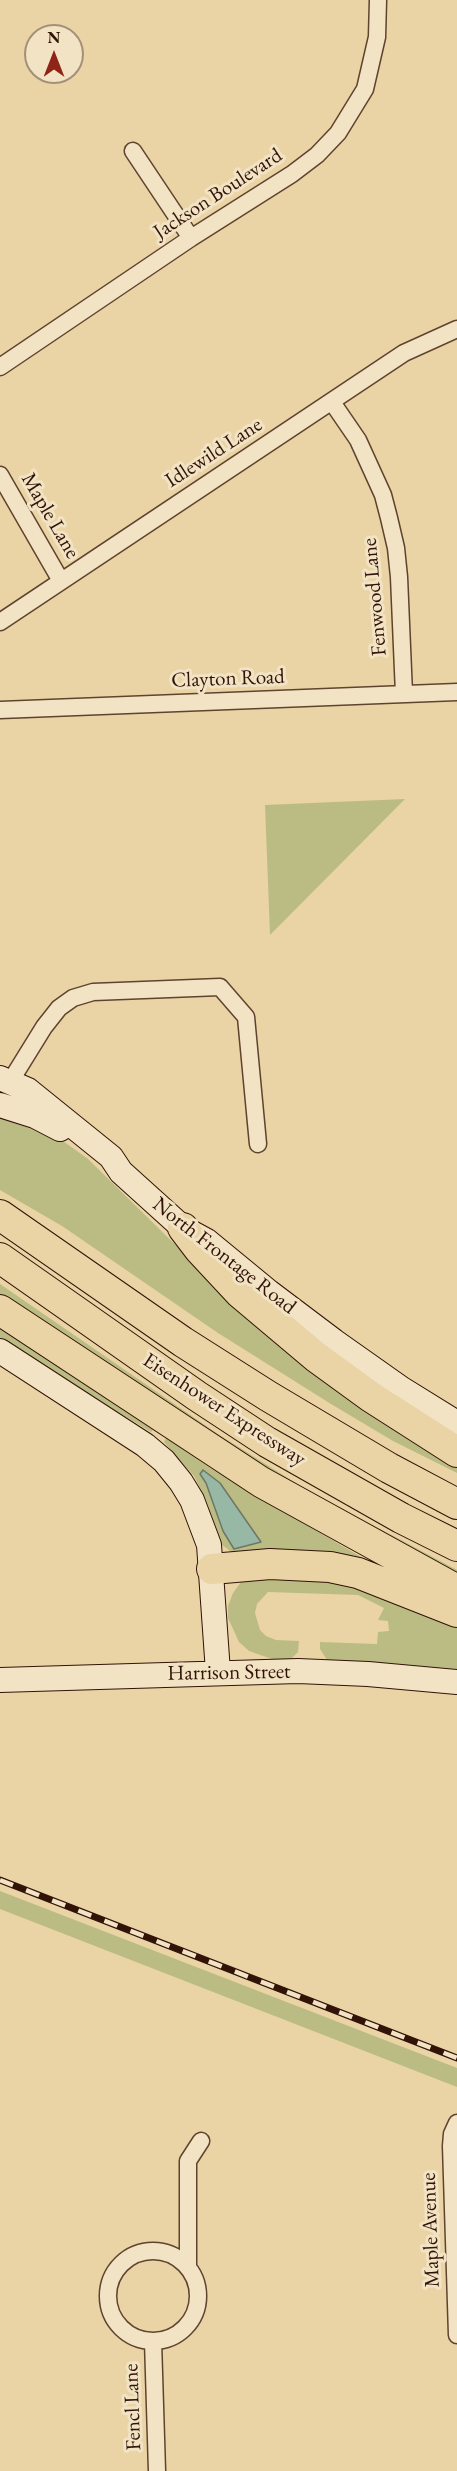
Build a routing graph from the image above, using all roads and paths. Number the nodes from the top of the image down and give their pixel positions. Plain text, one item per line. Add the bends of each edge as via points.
1 (378, 0) edge
2 (133, 151) dead end
3 (191, 238) junction
4 (457, 329) edge
5 (0, 367) edge
6 (332, 402) junction
7 (0, 475) edge
8 (61, 580) junction
9 (0, 622) edge
10 (457, 692) edge
11 (404, 694) junction
12 (0, 710) edge
13 (3, 1086) edge
14 (0, 1105) edge
15 (258, 1144) dead end
16 (121, 1172) junction
17 (0, 1215) edge
18 (183, 1228) junction
19 (0, 1258) edge
20 (0, 1310) edge
21 (0, 1351) edge
22 (457, 1423) edge
23 (457, 1452) edge
24 (457, 1504) edge
25 (457, 1546) edge
26 (212, 1569) junction
27 (457, 1590) edge
28 (457, 1612) edge
29 (218, 1672) junction
30 (0, 1680) edge
31 (457, 1682) edge
32 (456, 2123) edge
33 (201, 2141) dead end
34 (188, 2266) junction
35 (457, 2335) edge
36 (153, 2341) junction
37 (157, 2471) edge

1 - 3 street, Jackson Boulevard via 377,37 365,89 338,133 292,174
2 - 3 street
3 - 5 street, Jackson Boulevard
4 - 6 street, Idlewild Lane via 404,353
6 - 8 street, Idlewild Lane
6 - 11 street, Fenwood Lane via 358,440 389,518 399,577
7 - 8 street, Maple Lane
8 - 9 street, Idlewild Lane
10 - 11 street, Clayton Road
11 - 12 street, Clayton Road
13 - 15 street via 59,1008 73,998 93,992 220,987 246,1017
13 - 16 main road, North Frontage Road via 27,1090 111,1157
14 - 16 main road via 61,1129
16 - 18 main road, North Frontage Road
17 - 24 highway, Eisenhower Expressway via 268,1396
18 - 22 main road, North Frontage Road via 207,1241 334,1341
18 - 23 highway via 240,1293 316,1357
19 - 25 highway, Eisenhower Expressway via 267,1442
20 - 27 highway via 261,1482
21 - 26 main road via 122,1428 164,1461 192,1500 209,1545
26 - 28 highway via 280,1564 330,1567 358,1573
26 - 29 main road
29 - 30 main road, Harrison Street
29 - 31 main road, Harrison Street via 368,1674
32 - 35 street, Maple Avenue via 451,2146
33 - 34 street, Fencl Lane via 188,2161
34 - 36 street, Fencl Lane via 198,2285 197,2309 175,2336
34 - 36 street, Fencl Lane via 168,2253 147,2251 127,2259 112,2277 108,2298 115,2321 134,2337
36 - 37 street, Fencl Lane

